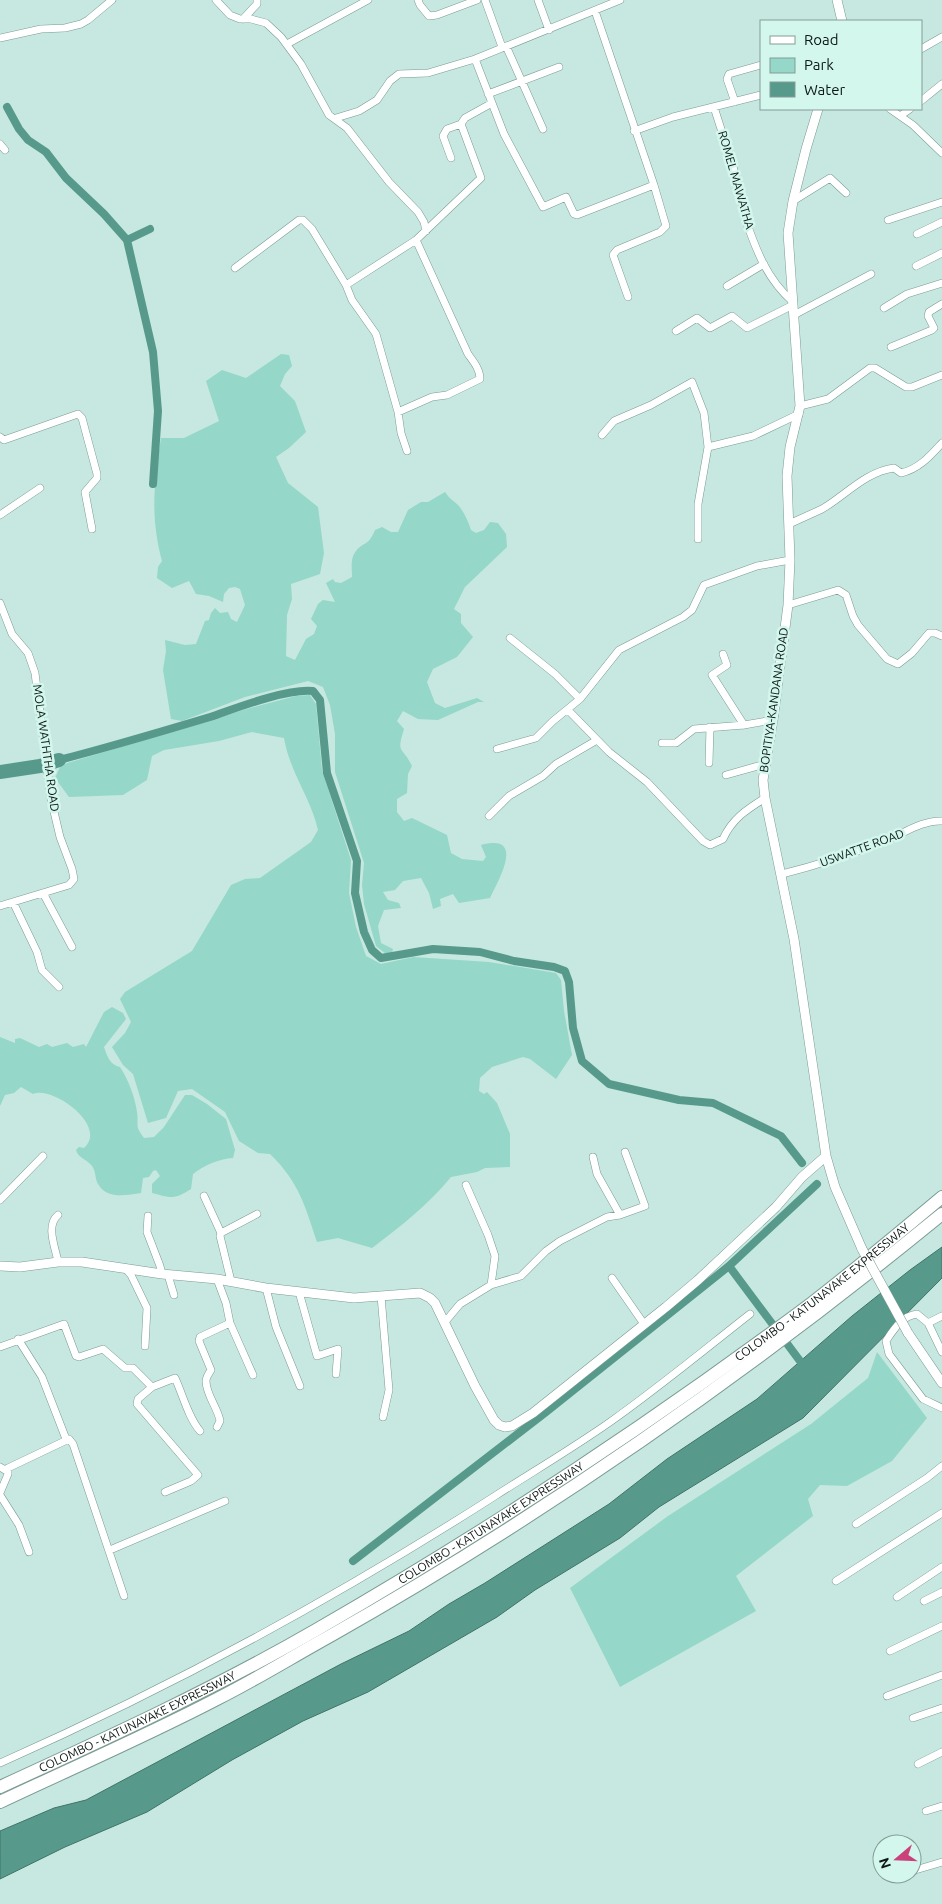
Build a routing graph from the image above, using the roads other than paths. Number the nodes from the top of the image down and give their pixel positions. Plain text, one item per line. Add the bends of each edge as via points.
1 (112, 0) edge
2 (216, 0) edge
3 (258, 0) edge
4 (368, 0) edge
5 (418, 0) edge
6 (477, 0) edge
7 (485, 0) edge
8 (538, 0) edge
9 (620, 0) edge
10 (838, 0) edge
11 (595, 11) junction
12 (243, 20) junction
13 (842, 20) edge
14 (549, 30) junction
15 (942, 37) edge
16 (0, 38) edge
17 (286, 44) junction
18 (504, 46) junction
19 (922, 48) edge
20 (475, 59) junction
21 (760, 65) edge
22 (558, 67) dead end
23 (522, 81) junction
24 (942, 84) edge
25 (488, 94) junction
26 (760, 95) edge
27 (922, 99) edge
28 (735, 102) junction
29 (492, 103) junction
30 (714, 107) junction
31 (818, 110) edge
32 (891, 110) edge
33 (909, 110) edge
34 (900, 116) junction
35 (336, 118) junction
36 (461, 124) junction
37 (543, 129) dead end
38 (634, 131) junction
39 (942, 153) edge
40 (451, 158) dead end
41 (654, 185) junction
42 (846, 193) dead end
43 (793, 201) junction
44 (942, 202) edge
45 (888, 220) dead end
46 (942, 222) edge
47 (426, 231) junction
48 (917, 234) dead end
49 (416, 240) junction
50 (942, 253) edge
51 (764, 264) junction
52 (916, 266) dead end
53 (235, 268) dead end
54 (871, 274) dead end
55 (942, 283) edge
56 (346, 285) junction
57 (727, 286) dead end
58 (628, 297) dead end
59 (792, 303) junction
60 (942, 304) edge
61 (884, 308) dead end
62 (794, 315) junction
63 (676, 331) dead end
64 (891, 347) dead end
65 (942, 376) edge
66 (799, 410) junction
67 (398, 412) junction
68 (602, 435) dead end
69 (0, 437) edge
70 (942, 442) edge
71 (708, 447) junction
72 (407, 451) dead end
73 (40, 488) dead end
74 (0, 514) edge
75 (789, 524) junction
76 (92, 529) dead end
77 (698, 540) dead end
78 (790, 560) junction
79 (0, 603) edge
80 (788, 605) junction
81 (942, 636) edge
82 (510, 638) dead end
83 (723, 654) dead end
84 (580, 699) junction
85 (568, 710) junction
86 (773, 720) junction
87 (744, 725) junction
88 (710, 727) junction
89 (597, 740) junction
90 (662, 743) dead end
91 (497, 749) dead end
92 (709, 763) dead end
93 (765, 764) junction
94 (726, 775) dead end
95 (765, 798) junction
96 (489, 816) dead end
97 (942, 821) edge
98 (782, 874) junction
99 (43, 893) junction
100 (12, 902) junction
101 (0, 906) edge
102 (72, 947) dead end
103 (59, 987) dead end
104 (625, 1152) dead end
105 (43, 1156) dead end
106 (826, 1156) junction
107 (593, 1157) dead end
108 (466, 1185) dead end
109 (204, 1196) dead end
110 (942, 1197) edge
111 (0, 1200) edge
112 (257, 1214) dead end
113 (942, 1214) edge
114 (58, 1215) dead end
115 (620, 1215) junction
116 (148, 1216) dead end
117 (221, 1233) junction
118 (58, 1262) junction
119 (0, 1266) edge
120 (125, 1267) junction
121 (165, 1274) junction
122 (612, 1278) dead end
123 (217, 1279) junction
124 (231, 1281) junction
125 (491, 1285) junction
126 (266, 1288) junction
127 (299, 1292) junction
128 (174, 1295) dead end
129 (381, 1296) junction
130 (750, 1314) dead end
131 (942, 1316) edge
132 (445, 1322) junction
133 (230, 1323) junction
134 (928, 1323) junction
135 (644, 1324) junction
136 (0, 1336) edge
137 (18, 1339) junction
138 (2, 1346) edge
139 (145, 1346) dead end
140 (942, 1352) edge
141 (336, 1374) dead end
142 (253, 1375) dead end
143 (942, 1383) edge
144 (300, 1386) dead end
145 (152, 1387) junction
146 (942, 1408) edge
147 (383, 1417) dead end
148 (217, 1427) dead end
149 (200, 1431) dead end
150 (66, 1440) junction
151 (942, 1466) edge
152 (0, 1467) edge
153 (8, 1468) junction
154 (165, 1492) dead end
155 (0, 1494) edge
156 (225, 1501) dead end
157 (942, 1513) edge
158 (856, 1524) dead end
159 (110, 1550) junction
160 (29, 1552) dead end
161 (942, 1567) edge
162 (836, 1581) dead end
163 (942, 1592) edge
164 (124, 1596) dead end
165 (897, 1597) dead end
166 (924, 1601) dead end
167 (942, 1626) edge
168 (890, 1651) dead end
169 (942, 1675) edge
170 (887, 1696) dead end
171 (942, 1708) edge
172 (913, 1718) dead end
173 (942, 1752) edge
174 (0, 1763) edge
175 (918, 1764) dead end
176 (0, 1787) edge
177 (0, 1802) edge
178 (942, 1806) edge
179 (926, 1811) dead end
180 (942, 1862) edge
181 (922, 1868) edge

1 - 16 street via 81,24
2 - 12 street via 230,15
3 - 12 street
4 - 17 street
5 - 6 street via 429,16
7 - 18 street
8 - 14 street
9 - 11 street
10 - 13 street
11 - 14 street
11 - 38 street
12 - 17 street via 266,23
14 - 18 street
15 - 19 street
17 - 35 street via 326,110
18 - 20 street
18 - 23 street
20 - 25 street
20 - 35 street via 428,73 399,74 376,100 358,111
21 - 28 street via 729,74 727,79
22 - 23 street
23 - 25 street
23 - 37 street
24 - 27 street
25 - 29 street
26 - 28 street
28 - 30 street
29 - 36 street via 464,118
29 - 41 street via 504,134 543,207 566,197 577,215
30 - 38 street
30 - 51 street, ROMEL MAWATHA via 745,217
31 - 43 street, BOPITIYA-KANDANA ROAD
32 - 34 street
33 - 34 street
34 - 39 street
35 - 47 street via 388,182 418,212
36 - 40 street via 447,129 443,136
36 - 47 street via 480,178
38 - 41 street
41 - 58 street via 666,226 660,232 613,254
42 - 43 street via 830,178
43 - 59 street, BOPITIYA-KANDANA ROAD via 788,233
44 - 45 street
46 - 48 street
47 - 49 street
49 - 56 street
49 - 67 street via 480,379
50 - 52 street
51 - 57 street
51 - 59 street, ROMEL MAWATHA via 769,276
53 - 56 street via 303,220 312,229
54 - 62 street
55 - 61 street via 908,294
56 - 67 street via 352,300 376,334
59 - 62 street, BOPITIYA-KANDANA ROAD
59 - 63 street via 747,328 732,316 710,328 697,318
60 - 64 street via 929,312 932,330
62 - 66 street, BOPITIYA-KANDANA ROAD
65 - 66 street via 906,387 870,368 828,399
66 - 71 street via 753,436
66 - 75 street, BOPITIYA-KANDANA ROAD via 787,476
67 - 72 street
68 - 71 street via 614,422 692,382 704,413
69 - 76 street via 4,440 78,414 82,418 97,474 85,492
70 - 75 street via 912,471 882,470 822,508
71 - 77 street via 698,504
73 - 74 street
75 - 78 street, BOPITIYA-KANDANA ROAD
78 - 80 street, BOPITIYA-KANDANA ROAD
78 - 84 street via 757,566 704,585 692,610 683,617 618,650
79 - 99 street, MOLA WATHTHA ROAD via 12,634 28,653 35,673 46,764 60,836 74,879 69,885
80 - 81 street via 838,590 846,595 853,616 864,632 887,659 898,664 929,633
80 - 86 street, BOPITIYA-KANDANA ROAD
82 - 84 street
83 - 87 street via 727,665 712,675
84 - 85 street
85 - 89 street
85 - 91 street via 536,738
86 - 87 street
86 - 93 street, BOPITIYA-KANDANA ROAD
87 - 88 street
88 - 90 street via 694,730 676,743
88 - 92 street
89 - 95 street via 647,782 710,845 723,839 743,811
89 - 96 street via 509,796
93 - 94 street
93 - 95 street, BOPITIYA-KANDANA ROAD
95 - 98 street, BOPITIYA-KANDANA ROAD
97 - 98 street, USWATTE ROAD via 932,820 895,838 832,861
98 - 106 street, BOPITIYA-KANDANA ROAD
99 - 100 street, MOLA WATHTHA ROAD
99 - 102 street
100 - 101 street, MOLA WATHTHA ROAD
100 - 103 street via 37,952 42,970
104 - 115 street via 645,1206
105 - 111 street
106 - 135 street via 720,1260
106 - 143 street, BOPITIYA-KANDANA ROAD, bridge via 834,1186 862,1249 908,1333
107 - 115 street via 597,1174
108 - 125 street via 495,1256
109 - 117 street
110 - 176 highway, COLOMBO - KATUNAYAKE EXPRESSWAY via 776,1329 653,1418 485,1529 315,1631 136,1724
112 - 117 street
113 - 177 highway, COLOMBO - KATUNAYAKE EXPRESSWAY via 784,1340 522,1521 404,1594 220,1698
114 - 118 street via 51,1231
115 - 125 street via 607,1217 560,1241 521,1276
116 - 121 street via 147,1232
117 - 124 street
118 - 119 street
118 - 120 street
120 - 121 street
120 - 139 street via 147,1308
121 - 123 street
121 - 128 street
122 - 135 street
123 - 124 street
123 - 133 street
124 - 126 street
125 - 132 street via 460,1304
126 - 127 street
126 - 144 street via 276,1327
127 - 129 street via 354,1298
127 - 141 street via 318,1356 338,1350
129 - 132 street via 425,1294 435,1303
129 - 147 street via 389,1390
130 - 174 street via 609,1422 338,1592 249,1642 88,1724
131 - 134 street
132 - 135 street via 475,1386 499,1425 505,1427 533,1413
133 - 142 street
133 - 148 street via 200,1337 199,1341 211,1370 206,1380 218,1412 220,1421
134 - 140 street
134 - 146 street via 917,1314 910,1315 896,1326 886,1341 889,1354 922,1399
136 - 138 street
137 - 138 street
137 - 145 street via 64,1324 76,1356 104,1349 125,1368 133,1368
137 - 150 street via 42,1377
145 - 149 street via 175,1378 192,1422
145 - 154 street via 138,1399 137,1404 198,1475
150 - 153 street
150 - 159 street via 73,1444
151 - 158 street
152 - 153 street
153 - 155 street
155 - 160 street via 19,1525
156 - 159 street
157 - 162 street
159 - 164 street
161 - 165 street
163 - 166 street
167 - 168 street
169 - 170 street
171 - 172 street
173 - 175 street
178 - 179 street
180 - 181 street

